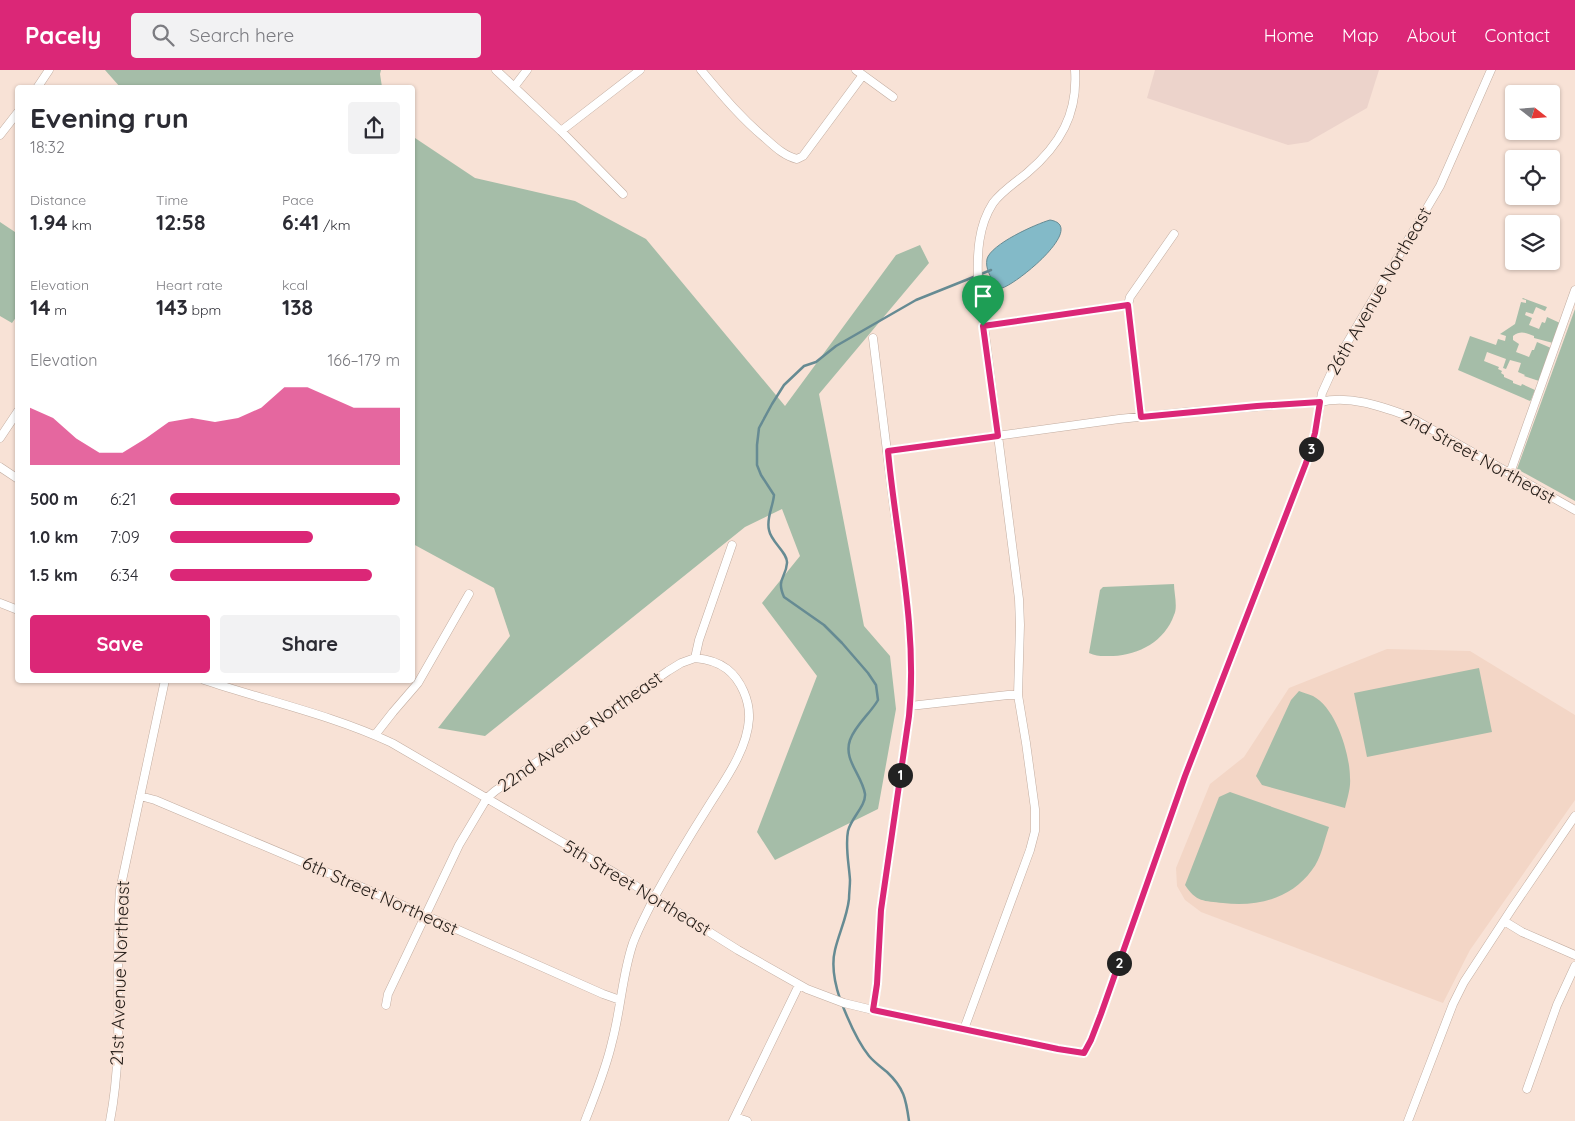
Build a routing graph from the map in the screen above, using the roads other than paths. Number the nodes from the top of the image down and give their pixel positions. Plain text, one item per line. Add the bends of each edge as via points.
1 (49, 70) edge
2 (496, 70) edge
3 (527, 70) edge
4 (640, 70) edge
5 (701, 70) edge
6 (856, 70) edge
7 (1075, 70) edge
8 (1491, 70) edge
9 (863, 75) junction
10 (38, 85) edge
11 (514, 87) junction
12 (893, 97) dead end
13 (15, 116) edge
14 (561, 131) junction
15 (0, 135) edge
16 (624, 194) dead end
17 (1174, 234) dead end
18 (1575, 290) edge
19 (1128, 305) junction
20 (983, 326) junction
21 (873, 338) dead end
22 (1320, 402) junction
23 (15, 416) edge
24 (1141, 417) junction
25 (998, 436) junction
26 (0, 438) edge
27 (888, 451) junction
28 (0, 467) edge
29 (1510, 473) junction
30 (15, 476) edge
31 (1575, 510) edge
32 (732, 545) dead end
33 (469, 594) dead end
34 (0, 603) edge
35 (15, 609) edge
36 (695, 658) junction
37 (164, 683) edge
38 (214, 683) edge
39 (1018, 695) junction
40 (910, 706) junction
41 (375, 735) junction
42 (140, 796) junction
43 (487, 798) junction
44 (1575, 816) edge
45 (655, 898) junction
46 (426, 916) junction
47 (1504, 921) junction
48 (1575, 955) edge
49 (1575, 966) edge
50 (799, 985) junction
51 (620, 1000) junction
52 (386, 1005) dead end
53 (873, 1010) junction
54 (964, 1029) junction
55 (1084, 1053) joint
56 (1527, 1089) dead end
57 (734, 1119) edge
58 (110, 1121) edge
59 (585, 1121) edge
60 (747, 1121) edge
61 (1408, 1121) edge

1 - 10 street
2 - 11 street
3 - 11 street
4 - 14 street
5 - 9 street via 753,128 781,152 797,159 803,156
6 - 9 street
7 - 20 street via 1074,100 1062,133 1047,154 998,198 983,223 978,263
8 - 22 street, 26th Avenue Northeast via 1440,186 1337,360
9 - 12 street
11 - 14 street
13 - 15 street
14 - 16 street
17 - 19 street via 1130,297
18 - 29 street
19 - 20 street
19 - 24 street
20 - 25 street
21 - 27 street
22 - 24 street, 2nd Street Northeast
22 - 29 street, 2nd Street Northeast via 1334,399 1358,401 1408,416
22 - 55 street, 26th Avenue Northeast via 1306,463 1185,776 1101,1014
23 - 26 street
24 - 25 street, 2nd Street Northeast
25 - 27 street, 2nd Street Northeast
25 - 39 street via 1019,599
27 - 40 street via 909,630
28 - 30 street
29 - 31 street, 2nd Street Northeast
32 - 36 street
33 - 41 street via 418,683
34 - 35 street
36 - 43 street, 22nd Avenue Northeast via 668,671
36 - 45 street via 709,660 728,669 746,697 749,716 735,761
37 - 42 street, 21st Avenue Northeast
38 - 41 street, 5th Street Northeast
39 - 40 street
39 - 54 street via 1033,794 1035,831
40 - 53 street via 881,910
41 - 43 street, 5th Street Northeast
42 - 46 street, 6th Street Northeast
42 - 58 street, 21st Avenue Northeast via 120,890 119,1040
43 - 45 street, 5th Street Northeast
43 - 46 street, 22nd Avenue Northeast via 459,845
44 - 47 street
45 - 50 street, 5th Street Northeast
45 - 51 street via 633,942
46 - 51 street, 6th Street Northeast
46 - 52 street, 22nd Avenue Northeast via 388,994
47 - 48 street
47 - 61 street via 1468,974 1453,1004
49 - 56 street via 1556,1005
50 - 53 street, 5th Street Northeast via 825,997
50 - 57 street
51 - 59 street via 612,1044
53 - 54 street, 5th Street Northeast
54 - 55 street, 5th Street Northeast
57 - 60 street

